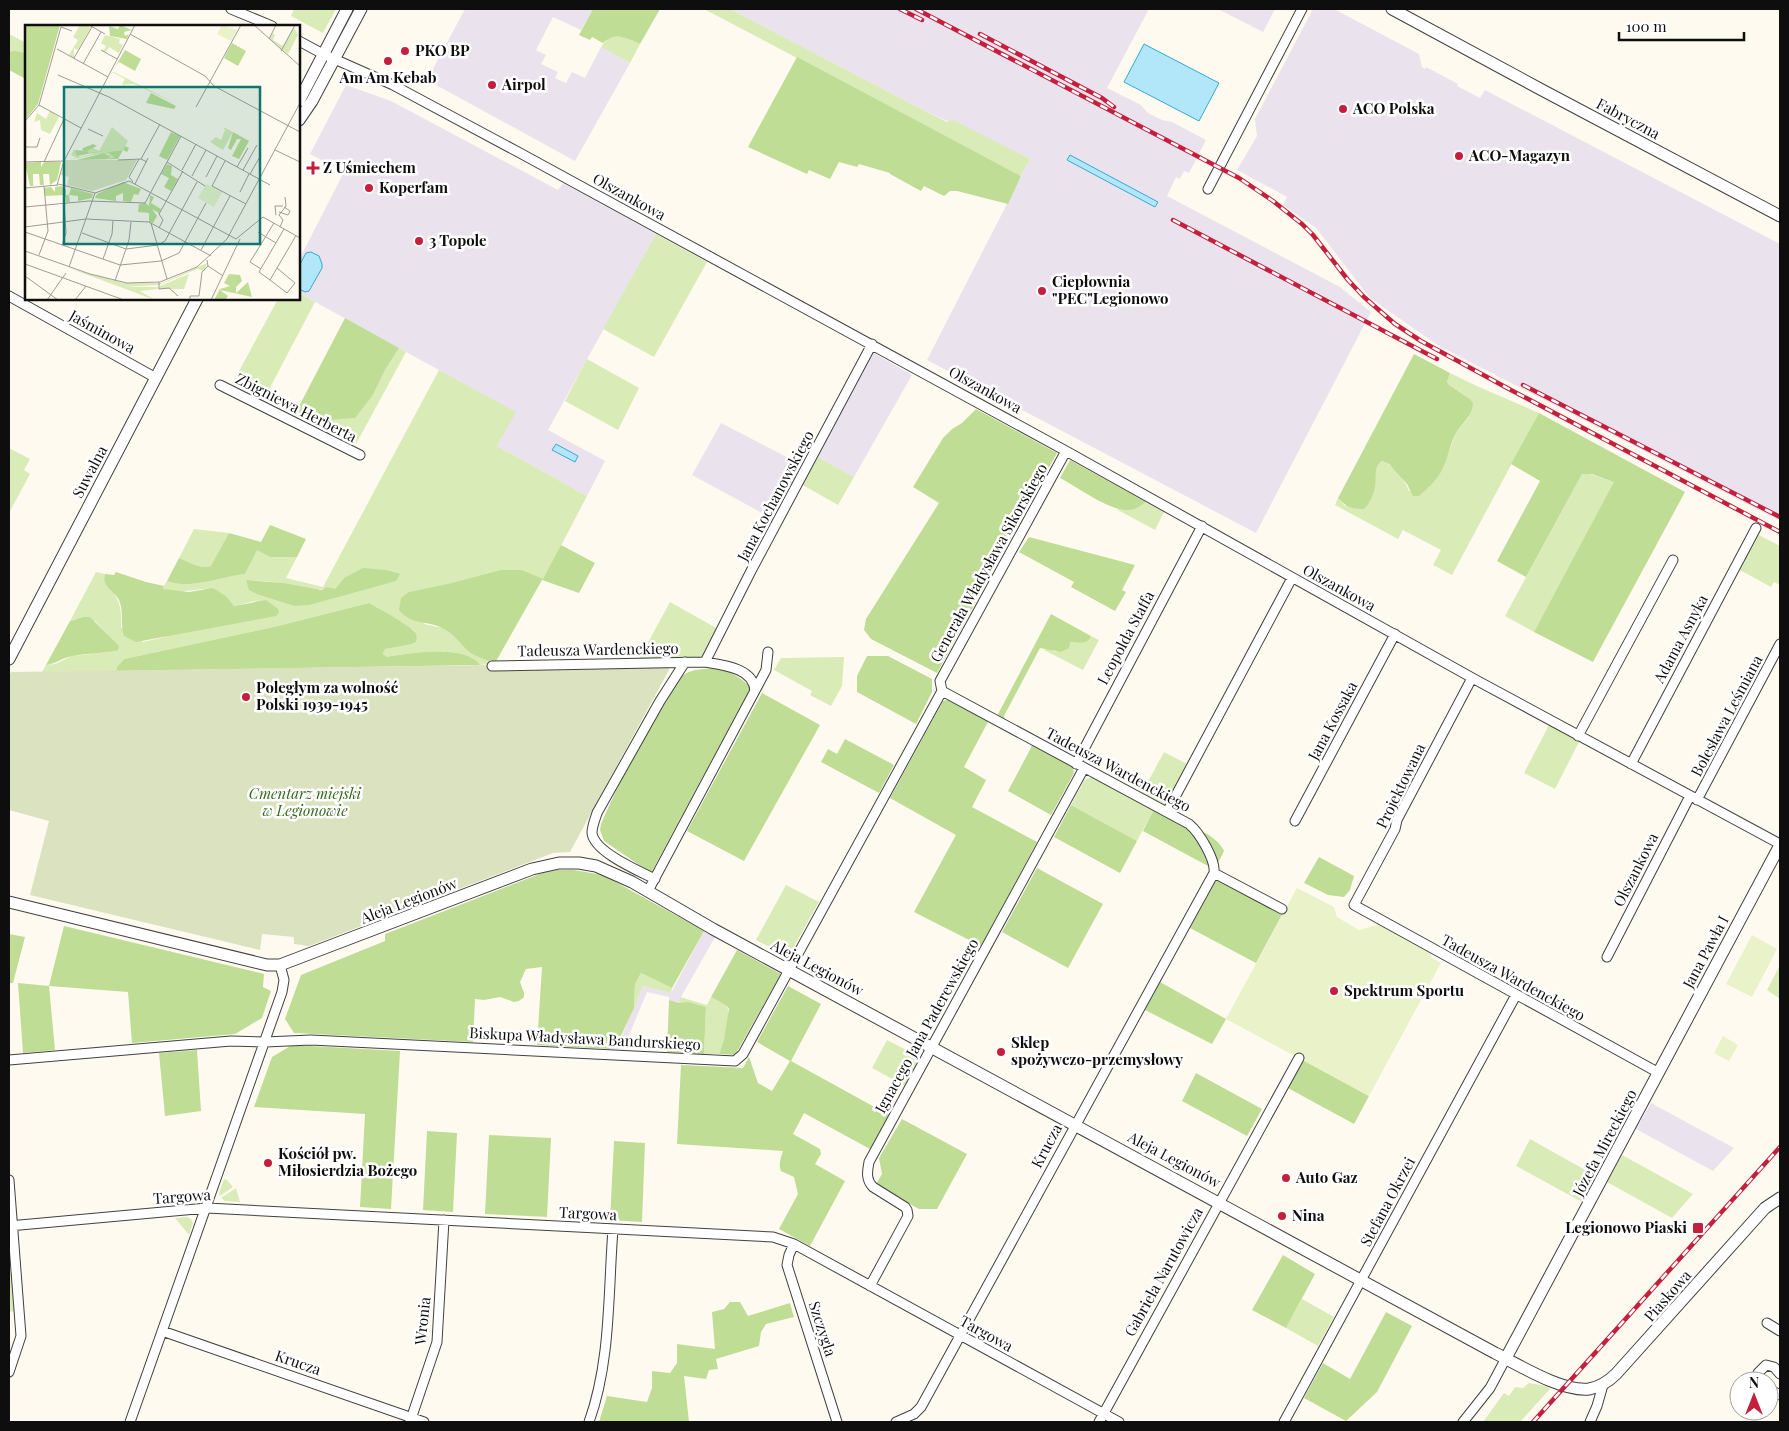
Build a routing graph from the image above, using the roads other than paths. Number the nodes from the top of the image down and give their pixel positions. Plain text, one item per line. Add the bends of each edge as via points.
1 (231, 9) edge
2 (347, 9) edge
3 (361, 9) edge
4 (1302, 9) edge
5 (1392, 9) edge
6 (270, 25) edge
7 (300, 42) edge
8 (329, 57) junction
9 (300, 100) edge
10 (300, 119) edge
11 (1208, 189) dead end
12 (1780, 216) edge
13 (9, 296) edge
14 (196, 300) edge
15 (872, 344) junction
16 (156, 378) junction
17 (220, 385) dead end
18 (1066, 450) junction
19 (360, 455) dead end
20 (1202, 526) junction
21 (1756, 528) dead end
22 (1673, 560) dead end
23 (1292, 578) junction
24 (1395, 634) junction
25 (1780, 644) edge
26 (768, 652) dead end
27 (9, 659) edge
28 (685, 662) junction
29 (705, 662) junction
30 (492, 666) dead end
31 (1472, 678) junction
32 (942, 690) junction
33 (755, 691) junction
34 (1578, 736) junction
35 (1630, 764) junction
36 (1080, 766) junction
37 (1693, 798) junction
38 (1167, 812) junction
39 (1295, 821) dead end
40 (1780, 844) edge
41 (1214, 873) junction
42 (655, 879) junction
43 (648, 891) junction
44 (9, 902) edge
45 (1354, 905) joint
46 (1282, 909) dead end
47 (1607, 957) dead end
48 (280, 965) junction
49 (790, 970) junction
50 (1516, 995) junction
51 (265, 1042) junction
52 (932, 1048) junction
53 (1299, 1058) dead end
54 (9, 1060) edge
55 (1659, 1073) junction
56 (1075, 1124) junction
57 (9, 1180) edge
58 (1780, 1198) edge
59 (1218, 1202) junction
60 (207, 1208) junction
61 (444, 1220) junction
62 (11, 1225) edge
63 (613, 1229) junction
64 (794, 1244) junction
65 (1361, 1280) junction
66 (870, 1286) junction
67 (1767, 1323) dead end
68 (162, 1331) junction
69 (1780, 1331) edge
70 (961, 1336) junction
71 (1506, 1358) junction
72 (1760, 1371) edge
73 (1777, 1371) edge
74 (9, 1372) edge
75 (1603, 1385) junction
76 (1103, 1414) junction
77 (411, 1420) edge
78 (130, 1422) edge
79 (424, 1422) edge
80 (589, 1422) edge
81 (838, 1422) edge
82 (896, 1422) edge
83 (1099, 1422) edge
84 (1119, 1422) edge
85 (1284, 1422) edge
86 (1463, 1422) edge
87 (1590, 1422) edge

1 - 6 street
2 - 8 street
3 - 8 street
4 - 11 street
5 - 12 street, Fabryczna
7 - 8 street
8 - 9 street
8 - 10 street via 312,101
8 - 15 street, Olszankowa via 424,101
13 - 16 street, Jaśminowa
14 - 16 street, Suwalna
15 - 18 street, Olszankowa
15 - 29 street, Jana Kochanowskiego
16 - 27 street, Suwalna
17 - 19 street, Zbigniewa Herberta
18 - 20 street, Olszankowa
18 - 32 street, Generała Władysława Sikorskiego via 940,681
20 - 23 street, Olszankowa
20 - 36 street, Leopolda Staffa
21 - 35 street, Adama Asnyka
22 - 34 street
23 - 24 street, Olszankowa
23 - 38 street
24 - 31 street, Olszankowa
24 - 39 street, Jana Kossaka
25 - 37 street, Bolesława Leśmiana
26 - 33 street via 766,670
28 - 29 street, Tadeusza Wardenckiego
28 - 30 street, Tadeusza Wardenckiego
28 - 42 street via 593,824 593,836 602,850
29 - 33 street, Tadeusza Wardenckiego via 744,673 754,683
31 - 34 street, Olszankowa
31 - 45 street, Projektowana
32 - 36 street, Tadeusza Wardenckiego
32 - 49 street, Biskupa Władysława Bandurskiego
33 - 42 street
34 - 35 street, Olszankowa
35 - 37 street, Olszankowa
36 - 38 street, Tadeusza Wardenckiego
36 - 52 street, Ignacego Jana Paderewskiego
37 - 40 street, Olszankowa
37 - 47 street, Olszankowa
38 - 41 street, Tadeusza Wardenckiego via 1192,826 1200,836 1214,864
40 - 55 street, Jana Pawła I
41 - 46 street
41 - 56 street, Krucza
42 - 43 street
43 - 48 street, Aleja Legionów via 591,864 551,864
43 - 49 street, Aleja Legionów
44 - 48 street, Aleja Legionów via 267,965
45 - 50 street, Tadeusza Wardenckiego
48 - 51 street via 284,976 283,989
49 - 51 street, Biskupa Władysława Bandurskiego via 743,1054 735,1061 336,1040
49 - 52 street, Aleja Legionów
50 - 55 street, Tadeusza Wardenckiego
50 - 65 street, Stefana Okrzei
51 - 54 street, Biskupa Władysława Bandurskiego via 231,1041
51 - 60 street
52 - 56 street, Aleja Legionów
52 - 66 street, Ignacego Jana Paderewskiego via 869,1162 869,1183 905,1207 908,1216
53 - 59 street, Gabriela Narutowicza
55 - 71 street, Józefa Mireckiego
56 - 59 street, Aleja Legionów
56 - 70 street, Krucza
57 - 62 street
58 - 75 street, Piaskowa via 1765,1208 1638,1352
59 - 65 street, Aleja Legionów
59 - 76 street, Gabriela Narutowicza
60 - 61 street, Targowa
60 - 62 street, Targowa
60 - 68 street
61 - 63 street, Targowa
61 - 77 street, Wronia via 437,1342
62 - 74 street via 21,1336
63 - 64 street, Targowa via 773,1237
63 - 80 street via 604,1354 599,1393
64 - 66 street, Targowa
64 - 81 street, Szczygla via 787,1265
65 - 71 street, Aleja Legionów
65 - 85 street, Stefana Okrzei
66 - 70 street, Targowa
67 - 69 street
68 - 77 street, Krucza
68 - 78 street
70 - 76 street, Targowa
70 - 82 street, Krucza via 921,1406 914,1414
71 - 75 street, Aleja Legionów via 1565,1386 1588,1389
71 - 86 street via 1490,1388
72 - 73 street via 1766,1365
75 - 87 street
76 - 83 street, Gabriela Narutowicza
76 - 84 street, Targowa
77 - 79 street, Krucza

